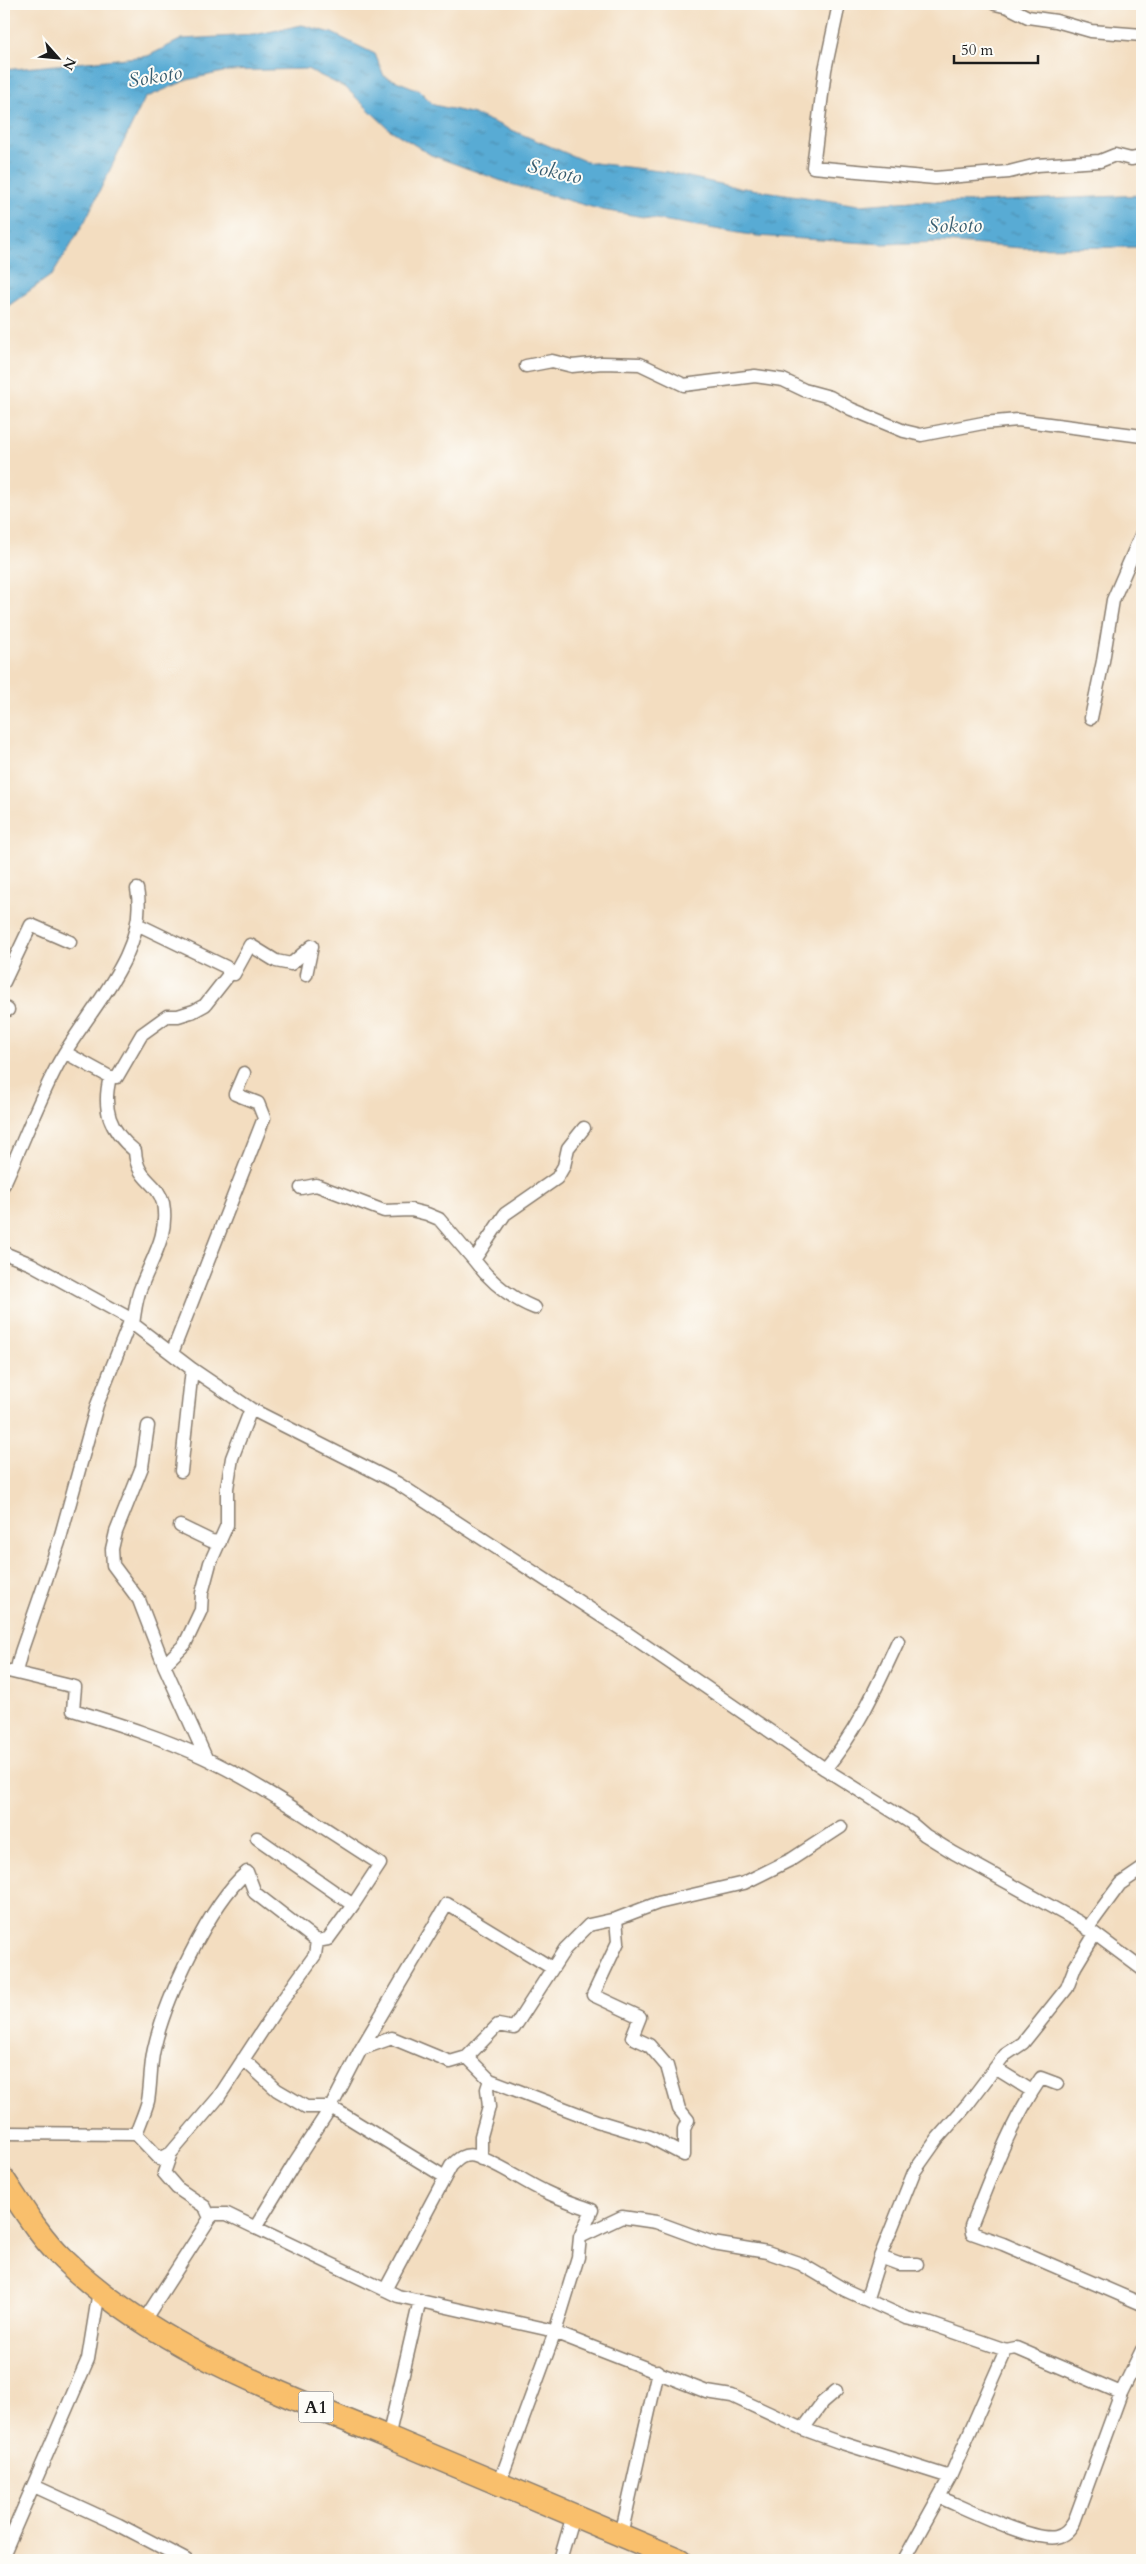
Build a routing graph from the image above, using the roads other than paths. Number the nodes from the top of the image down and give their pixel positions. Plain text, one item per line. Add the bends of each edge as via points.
1 (839, 4) edge
2 (995, 4) edge
3 (1142, 35) edge
4 (1142, 158) edge
5 (526, 366) dead end
6 (1142, 436) edge
7 (1142, 533) edge
8 (1091, 718) dead end
9 (137, 889) dead end
10 (137, 924) junction
11 (70, 942) dead end
12 (231, 972) junction
13 (306, 975) dead end
14 (4, 982) edge
15 (66, 1053) junction
16 (244, 1073) dead end
17 (110, 1077) junction
18 (584, 1128) dead end
19 (4, 1184) edge
20 (301, 1188) dead end
21 (4, 1253) edge
22 (474, 1260) junction
23 (535, 1308) dead end
24 (132, 1322) junction
25 (172, 1353) junction
26 (192, 1369) junction
27 (251, 1409) junction
28 (148, 1426) dead end
29 (181, 1471) dead end
30 (180, 1526) dead end
31 (220, 1542) junction
32 (898, 1641) dead end
33 (164, 1665) junction
34 (10, 1671) edge
35 (206, 1758) junction
36 (825, 1769) junction
37 (841, 1827) dead end
38 (257, 1838) dead end
39 (1142, 1869) edge
40 (353, 1905) junction
41 (616, 1919) junction
42 (1091, 1931) junction
43 (317, 1941) junction
44 (552, 1968) junction
45 (1142, 1969) edge
46 (361, 2050) junction
47 (468, 2057) junction
48 (243, 2059) junction
49 (996, 2068) junction
50 (490, 2080) junction
51 (1057, 2084) dead end
52 (1032, 2091) junction
53 (331, 2107) junction
54 (4, 2133) edge
55 (136, 2134) junction
56 (171, 2153) junction
57 (481, 2159) junction
58 (445, 2177) junction
59 (4, 2180) edge
60 (210, 2218) junction
61 (255, 2228) junction
62 (580, 2237) junction
63 (880, 2257) junction
64 (917, 2264) dead end
65 (385, 2290) junction
66 (99, 2291) junction
67 (867, 2298) junction
68 (420, 2300) junction
69 (1142, 2304) edge
70 (143, 2322) junction
71 (555, 2332) junction
72 (1006, 2350) junction
73 (1142, 2350) edge
74 (658, 2371) junction
75 (836, 2391) dead end
76 (1121, 2393) junction
77 (803, 2428) junction
78 (388, 2438) junction
79 (950, 2476) junction
80 (499, 2484) junction
81 (34, 2486) junction
82 (939, 2497) junction
83 (573, 2515) junction
84 (621, 2535) junction
85 (4, 2553) edge
86 (186, 2560) edge
87 (560, 2560) edge
88 (680, 2560) edge
89 (904, 2560) edge

1 - 4 street via 825,70 812,167 935,178 1100,161 1115,155
2 - 3 street via 1028,17 1091,31
5 - 6 street via 552,361 572,366 602,362 640,364 684,385 755,376 783,380 830,397 904,431 921,435 1018,420
7 - 8 street via 1113,600
9 - 10 street via 140,909
10 - 12 street via 219,963
10 - 15 street via 115,976
11 - 14 street via 31,925
12 - 13 street via 226,974 234,974 250,945 276,961 291,964 312,946
12 - 17 street via 205,1005 178,1016 167,1016 142,1034 118,1077
15 - 17 street
15 - 19 street via 55,1068
16 - 25 street via 235,1094 258,1103 264,1118
17 - 24 street via 105,1102 107,1113 121,1138 134,1151 142,1177 159,1192 164,1214 163,1233 140,1288
18 - 22 street via 568,1148 557,1178 505,1214
20 - 22 street via 316,1185 384,1211 412,1210 427,1214 439,1219
21 - 24 street via 31,1264
22 - 23 street via 501,1288
24 - 25 street
24 - 34 street via 97,1405 59,1542 21,1652
25 - 26 street
26 - 27 street
26 - 29 street
27 - 31 street via 232,1458 227,1488 227,1525
27 - 36 street via 397,1483 624,1631
28 - 33 street via 142,1467 116,1532 113,1565 139,1600
30 - 31 street
31 - 33 street via 210,1563 201,1610 185,1644
32 - 36 street via 842,1750
33 - 35 street
34 - 35 street via 75,1687 73,1710 129,1727
35 - 40 street via 380,1864
36 - 42 street via 954,1853
37 - 41 street via 792,1859 744,1883 658,1903
38 - 40 street
39 - 42 street via 1120,1884
40 - 43 street via 328,1939
41 - 44 street via 589,1925 565,1948
41 - 50 street via 618,1942 593,1994 640,2017 632,2037 649,2045 667,2066 679,2109 688,2120 684,2129 684,2155 650,2137 596,2121
42 - 45 street
42 - 49 street via 1068,1988 1022,2043 1005,2055
43 - 48 street via 315,1955
43 - 55 street via 255,1893 247,1872 234,1883 184,1967 171,1997 154,2049 148,2102
44 - 46 street via 447,1904
44 - 47 street via 514,2028 498,2024
46 - 47 street via 392,2038 450,2062
46 - 53 street
47 - 50 street
48 - 53 street via 277,2090 306,2107
48 - 56 street via 218,2098
49 - 52 street
49 - 63 street via 914,2172
50 - 57 street via 481,2136
51 - 52 street via 1041,2078
52 - 69 street via 990,2178 971,2226 972,2233
53 - 58 street
53 - 61 street
54 - 55 street
55 - 56 street via 160,2159
56 - 60 street via 164,2173 177,2188 205,2207
57 - 58 street via 474,2156 458,2158
57 - 62 street via 543,2191 592,2210
58 - 65 street
59 - 66 highway, A1 via 35,2228
60 - 61 street via 214,2214 227,2214
60 - 70 street
61 - 65 street
62 - 67 street via 622,2217 656,2222 713,2243 766,2252 801,2264 845,2290
62 - 71 street via 578,2257
63 - 64 street via 898,2264
63 - 67 street
65 - 68 street
66 - 70 highway, A1
66 - 81 street via 88,2359
67 - 72 street via 906,2318
68 - 71 street
68 - 78 street
70 - 78 highway, A1 via 229,2370
71 - 74 street
71 - 80 street
72 - 76 street via 1016,2348
72 - 79 street
73 - 76 street
74 - 77 street via 706,2392 732,2396
74 - 84 street
75 - 77 street via 822,2402
76 - 82 street via 1068,2532 1047,2537 1014,2528
77 - 79 street
78 - 80 highway, A1
79 - 82 street
80 - 83 highway, A1
81 - 85 street
81 - 86 street
82 - 89 street
83 - 84 highway, A1
83 - 87 street
84 - 88 highway, A1

